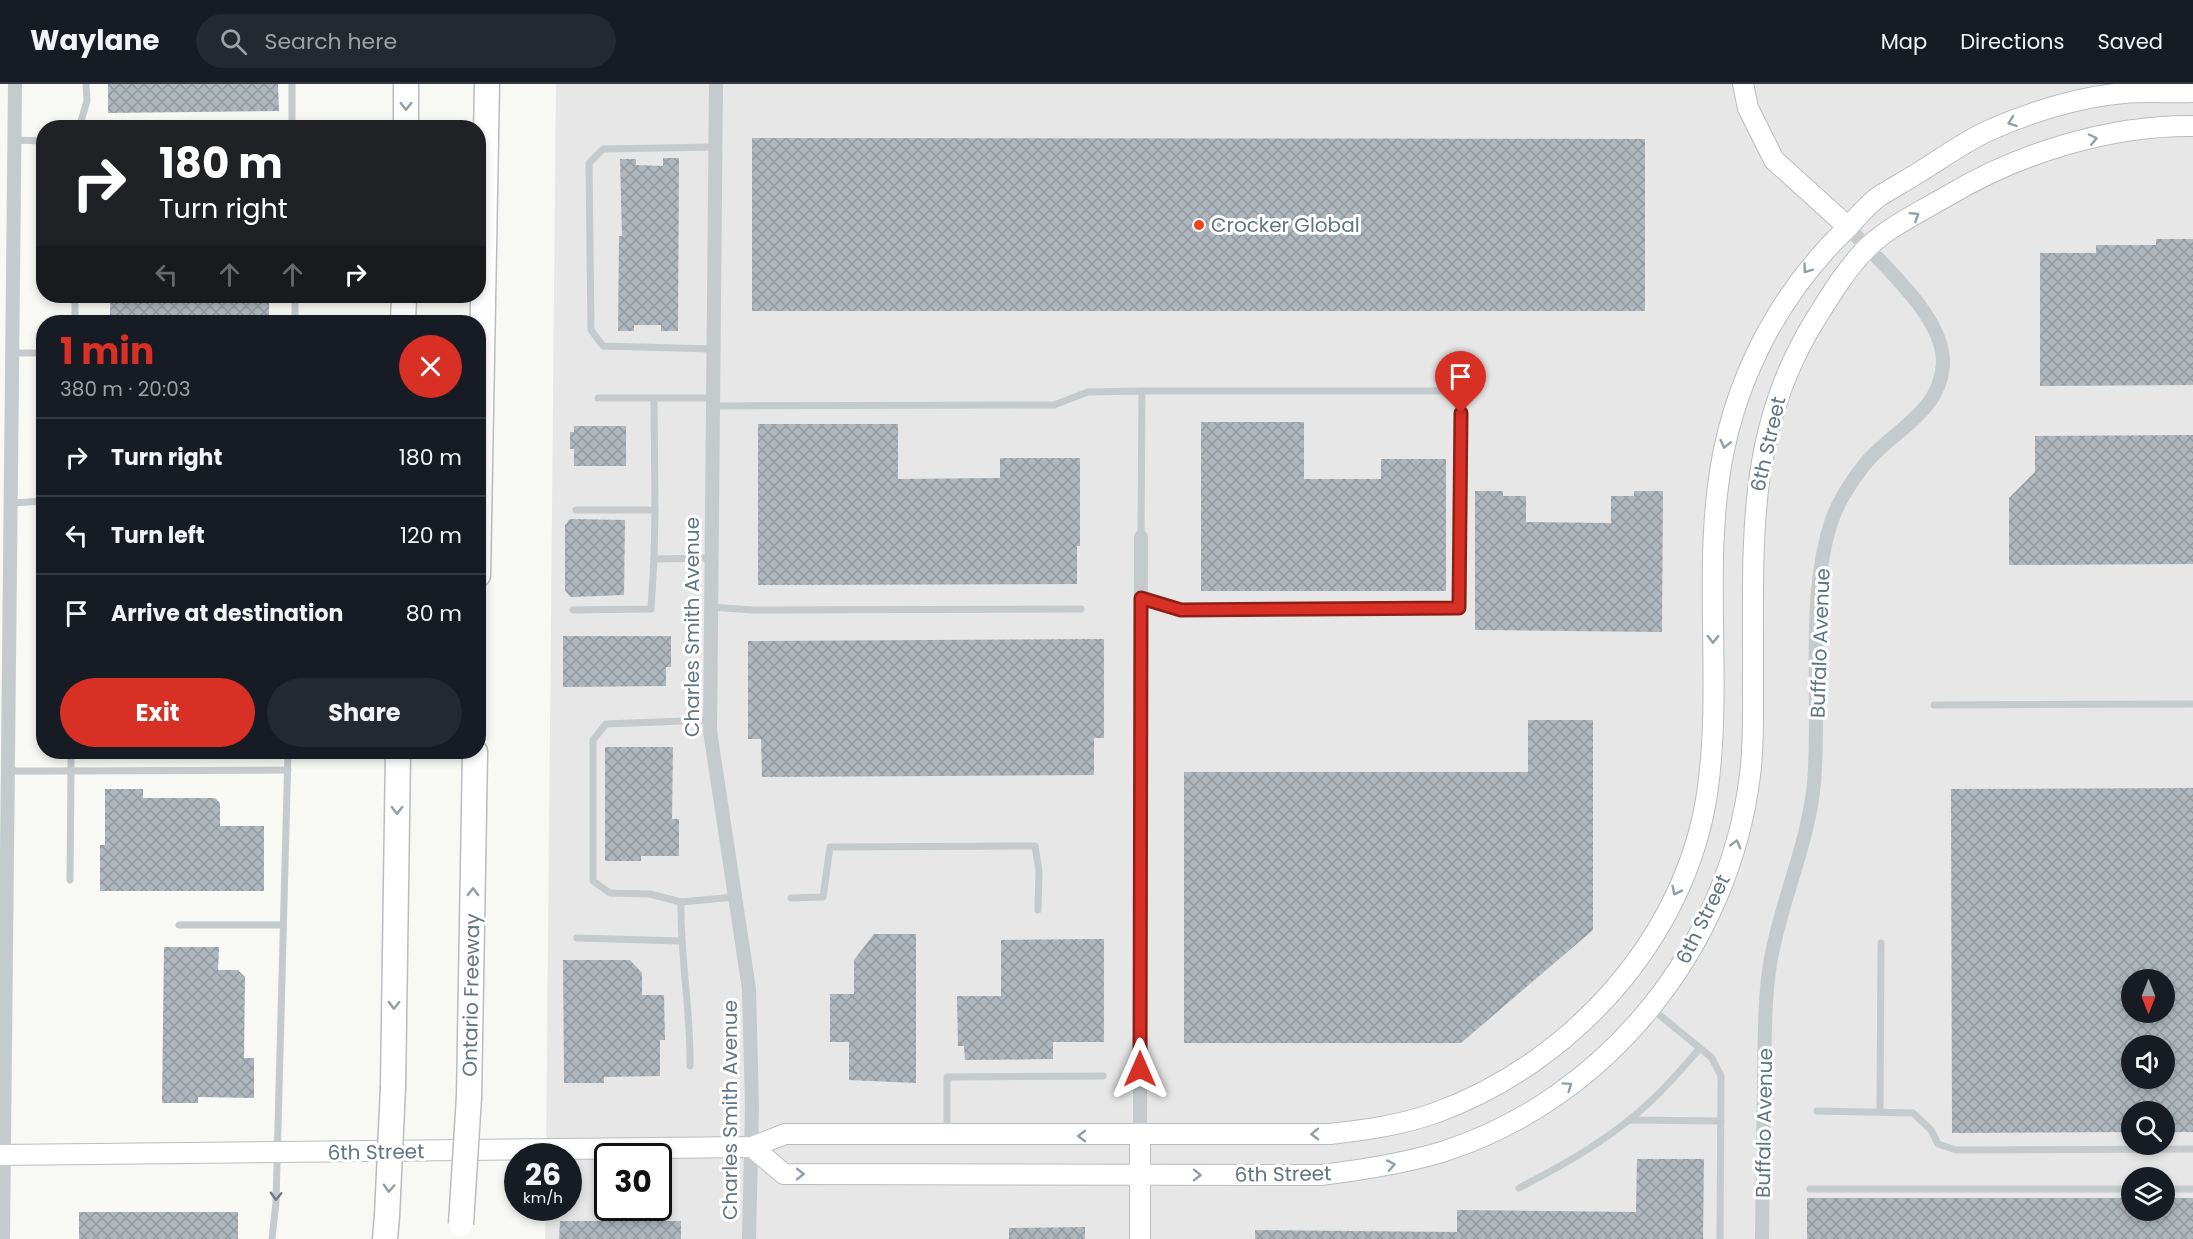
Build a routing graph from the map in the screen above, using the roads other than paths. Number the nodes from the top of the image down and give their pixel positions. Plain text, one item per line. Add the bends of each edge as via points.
1 (15, 84) edge
2 (86, 84) edge
3 (292, 84) edge
4 (406, 84) edge
5 (487, 84) edge
6 (716, 84) edge
7 (1743, 84) edge
8 (2193, 92) edge
9 (81, 120) edge
10 (292, 120) edge
11 (406, 120) edge
12 (2193, 126) edge
13 (486, 139) edge
14 (15, 140) junction
15 (36, 141) edge
16 (716, 147) junction
17 (1848, 227) junction
18 (1866, 248) junction
19 (713, 349) junction
20 (13, 353) junction
21 (36, 353) edge
22 (1142, 391) junction
23 (598, 398) dead end
24 (654, 399) junction
25 (713, 402) junction
26 (36, 502) edge
27 (12, 503) junction
28 (576, 510) dead end
29 (655, 510) junction
30 (1141, 537) joint
31 (711, 558) junction
32 (654, 559) junction
33 (1141, 598) junction
34 (711, 607) junction
35 (1081, 609) dead end
36 (573, 610) dead end
37 (2193, 704) edge
38 (1934, 705) dead end
39 (710, 720) junction
40 (71, 759) edge
41 (288, 759) edge
42 (398, 759) edge
43 (475, 759) edge
44 (288, 770) junction
45 (9, 771) junction
46 (71, 771) junction
47 (70, 880) dead end
48 (735, 897) junction
49 (791, 898) dead end
50 (681, 902) junction
51 (1038, 910) dead end
52 (179, 925) dead end
53 (283, 925) junction
54 (577, 939) dead end
55 (681, 941) junction
56 (1881, 943) dead end
57 (1652, 1008) junction
58 (1700, 1048) junction
59 (690, 1066) dead end
60 (1103, 1076) dead end
61 (1880, 1110) junction
62 (1817, 1111) dead end
63 (1629, 1120) junction
64 (1720, 1121) junction
65 (947, 1136) junction
66 (1140, 1136) junction
67 (752, 1147) junction
68 (2193, 1149) edge
69 (276, 1153) junction
70 (3, 1155) edge
71 (1139, 1173) junction
72 (1519, 1188) dead end
73 (1810, 1189) dead end
74 (2121, 1189) edge
75 (2175, 1189) edge
76 (2193, 1189) edge
77 (386, 1227) edge
78 (460, 1231) edge
79 (3, 1239) edge
80 (272, 1239) edge
81 (749, 1239) edge
82 (1140, 1239) edge
83 (1720, 1239) edge
84 (1762, 1239) edge

1 - 14 street
2 - 9 lane via 87,101
3 - 10 lane
4 -> 11 highway
5 - 13 highway
6 - 16 street, Charles Smith Avenue
7 - 17 main road, Buffalo Avenue via 1748,108 1774,160
8 -> 17 main road, 6th Street via 2111,95 2055,106 1988,130 1876,199
18 -> 12 main road, 6th Street via 1980,177 2029,157 2089,139 2168,126
14 - 15 lane
14 - 20 street
16 - 19 street, Charles Smith Avenue
16 - 19 lane via 603,149 589,163 591,330 603,346
17 - 18 street, Buffalo Avenue
17 -> 66 main road, 6th Street via 1816,258 1775,315 1746,375 1725,443 1715,527 1712,732 1707,797 1682,880 1632,968 1584,1021 1556,1045 1506,1079 1434,1114 1390,1126 1330,1134
57 -> 18 main road, 6th Street via 1686,959 1721,890 1746,803 1753,754 1755,499 1770,420 1804,339 1839,282
18 - 84 street, Buffalo Avenue via 1929,319 1939,338 1943,363 1938,392 1925,410 1865,464 1846,493 1830,524 1818,577 1814,785 1800,855 1770,965 1765,1017
19 - 25 street, Charles Smith Avenue
20 - 21 lane
20 - 27 street
22 - 25 lane via 1088,392 1054,405
22 - 30 lane
22 - 33 lane via 1461,391 1459,608 1181,610
23 - 24 lane
24 - 25 lane
24 - 29 lane
25 - 31 street, Charles Smith Avenue
26 - 27 lane
27 - 45 street
28 - 29 lane
29 - 32 lane
30 - 33 street
31 - 32 lane
31 - 34 street, Charles Smith Avenue
32 - 36 lane via 651,609
33 - 66 street
34 - 35 lane
34 - 39 street, Charles Smith Avenue
37 - 38 lane
39 - 48 street, Charles Smith Avenue
39 - 50 lane via 606,724 593,740 593,881 610,893 650,894
40 - 46 lane
41 - 44 lane
42 -> 77 highway, bridge via 393,1088
78 -> 43 highway, Ontario Freeway, bridge via 469,1098
44 - 46 lane
44 - 53 lane
45 - 46 lane
45 - 70 street
46 - 47 lane
48 - 50 lane
48 - 67 street, Charles Smith Avenue via 749,989
49 - 51 lane via 823,897 830,846 1035,846
50 - 55 lane
52 - 53 lane
53 - 69 lane
54 - 55 lane
55 - 59 lane via 691,1028
56 - 61 lane
57 - 58 lane
71 -> 57 main road, 6th Street via 1321,1174 1368,1170 1446,1150 1519,1118 1562,1091
58 - 63 lane
58 - 64 lane via 1712,1058 1721,1076
60 - 65 lane via 947,1077
61 - 62 lane
61 - 68 lane via 1913,1113 1931,1130 1938,1144 1956,1150
63 - 64 lane
63 - 72 lane via 1570,1162
64 - 83 lane
66 -> 65 main road, 6th Street
65 - 67 main road, 6th Street via 785,1134
66 - 71 main road
67 - 69 main road, 6th Street
67 -> 71 main road, 6th Street via 784,1174
67 - 81 street, Charles Smith Avenue
69 - 70 main road, 6th Street
69 -> 80 lane
70 - 79 street
71 - 82 main road
73 - 74 lane
75 - 76 lane

